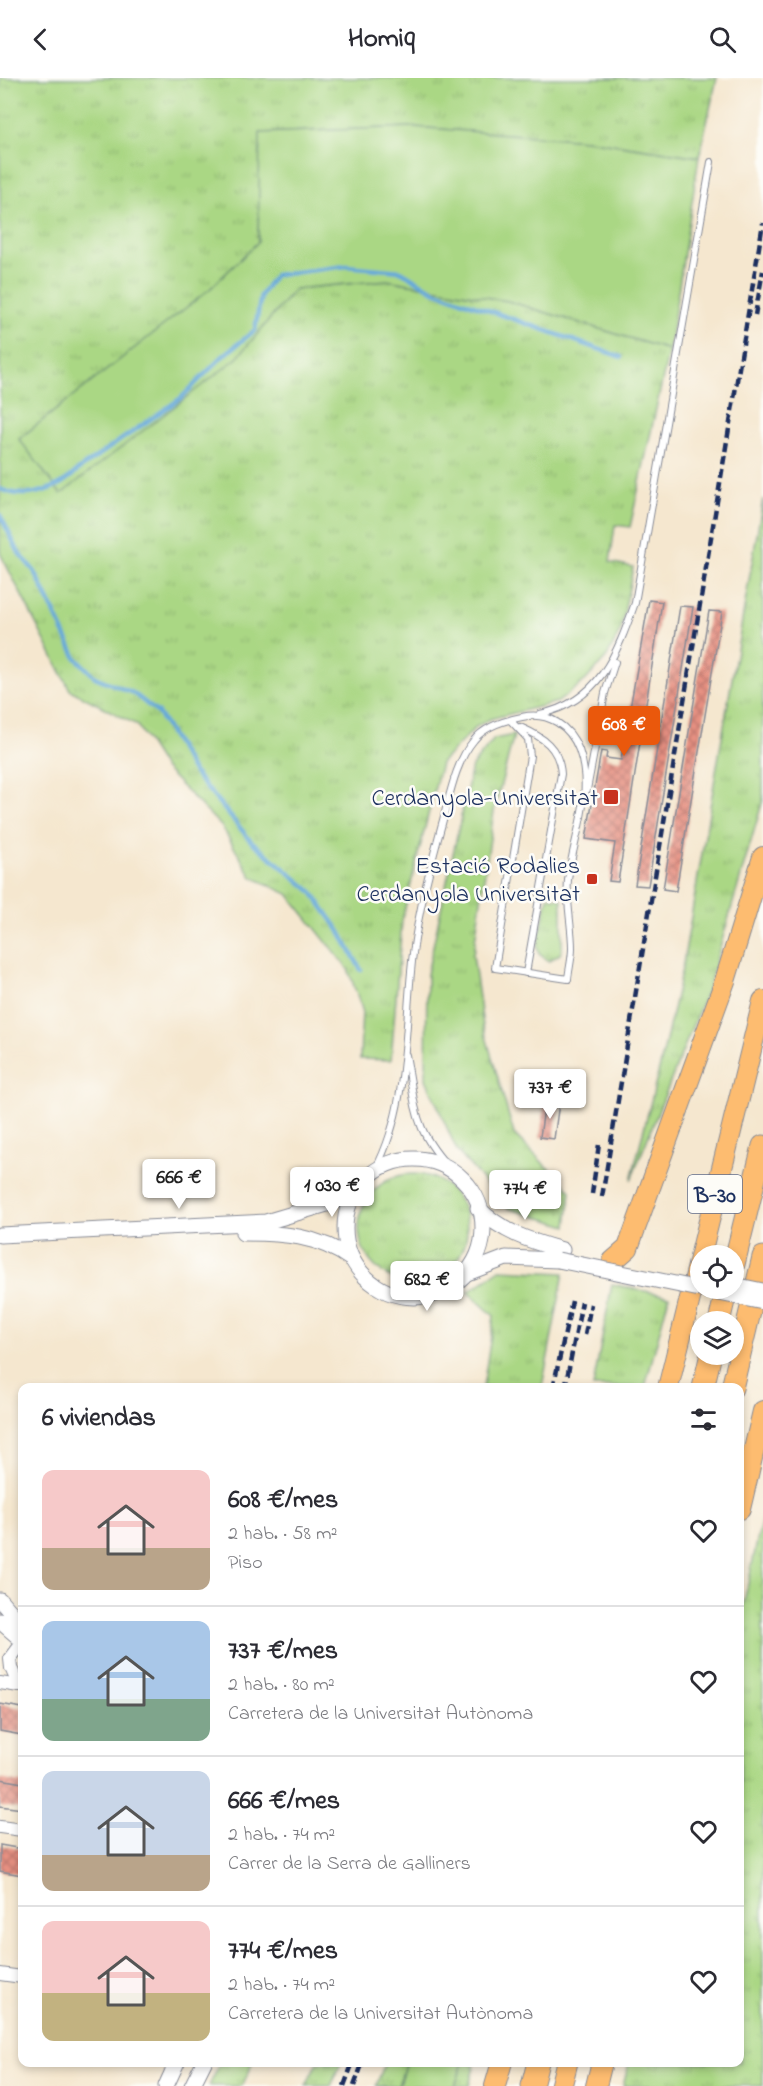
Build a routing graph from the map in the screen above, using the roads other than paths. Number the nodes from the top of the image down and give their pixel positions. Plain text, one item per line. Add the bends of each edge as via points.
1 (711, 162) dead end
2 (618, 652) junction
3 (536, 715) junction
4 (510, 720) junction
5 (520, 727) junction
6 (585, 796) junction
7 (763, 857) edge
8 (526, 973) junction
9 (763, 1001) edge
10 (405, 1052) junction
11 (763, 1146) edge
12 (375, 1170) junction
13 (454, 1173) junction
14 (361, 1183) junction
15 (478, 1208) junction
16 (0, 1236) edge
17 (0, 1243) edge
18 (739, 1245) edge
19 (560, 1255) junction
20 (763, 1257) edge
21 (351, 1259) junction
22 (613, 1261) junction
23 (465, 1274) junction
24 (690, 1276) edge
25 (744, 1287) edge
26 (763, 1291) edge
27 (763, 1302) edge
28 (708, 1365) edge
29 (670, 1383) edge
30 (704, 1383) edge
31 (733, 1383) edge
32 (763, 1411) edge
33 (744, 1492) edge
34 (0, 1598) edge
35 (18, 1612) edge
36 (18, 1620) edge
37 (0, 1621) edge
38 (18, 1638) edge
39 (18, 1648) edge
40 (0, 1683) edge
41 (18, 1683) edge
42 (18, 1686) edge
43 (0, 1827) edge
44 (18, 1829) edge
45 (0, 1974) edge
46 (18, 1976) edge
47 (175, 2067) edge
48 (201, 2067) edge
49 (501, 2067) edge
50 (537, 2067) edge
51 (566, 2067) edge
52 (602, 2067) edge
53 (603, 2067) edge
54 (191, 2085) edge
55 (166, 2086) edge
56 (495, 2086) edge
57 (532, 2086) edge
58 (561, 2086) edge
59 (596, 2086) edge
60 (601, 2086) edge

1 - 2 lane via 635,603
2 - 3 lane via 599,679 570,703
2 - 6 lane via 605,693
3 - 4 lane
3 - 6 lane via 556,721 573,739 579,751
4 - 5 lane
4 - 10 lane via 474,739 449,795 419,917
5 - 8 lane via 537,734 554,749 561,774
5 - 8 lane via 528,739 530,756 495,968
6 - 8 lane via 568,881 572,950 568,979
7 - 22 highway via 726,981 628,1248
9 - 29 highway, B-30
10 - 12 lane via 393,1123 386,1150
10 - 13 lane via 421,1130 432,1150
11 - 18 highway
12 - 13 street via 396,1161 418,1159
12 - 14 street
13 - 15 street via 469,1188
14 - 16 street via 330,1203 266,1222
14 - 21 street via 348,1222
15 - 19 street via 513,1234
15 - 23 street via 481,1239
17 - 21 street via 179,1233 286,1234 324,1242
19 - 22 street
19 - 23 street via 506,1258
19 - 27 street, bridge
20 - 31 highway
21 - 23 street via 360,1274 378,1289 407,1297 435,1293
22 - 24 street
25 - 26 street, bridge
28 - 30 highway
32 - 33 highway
34 - 35 street
34 - 36 street
37 - 38 street
39 - 41 street via 10,1659
40 - 42 street
43 - 44 street
45 - 46 street
47 - 55 street
48 - 54 street
49 - 56 highway
50 - 57 highway
51 - 58 highway
52 - 59 highway
53 - 60 highway

